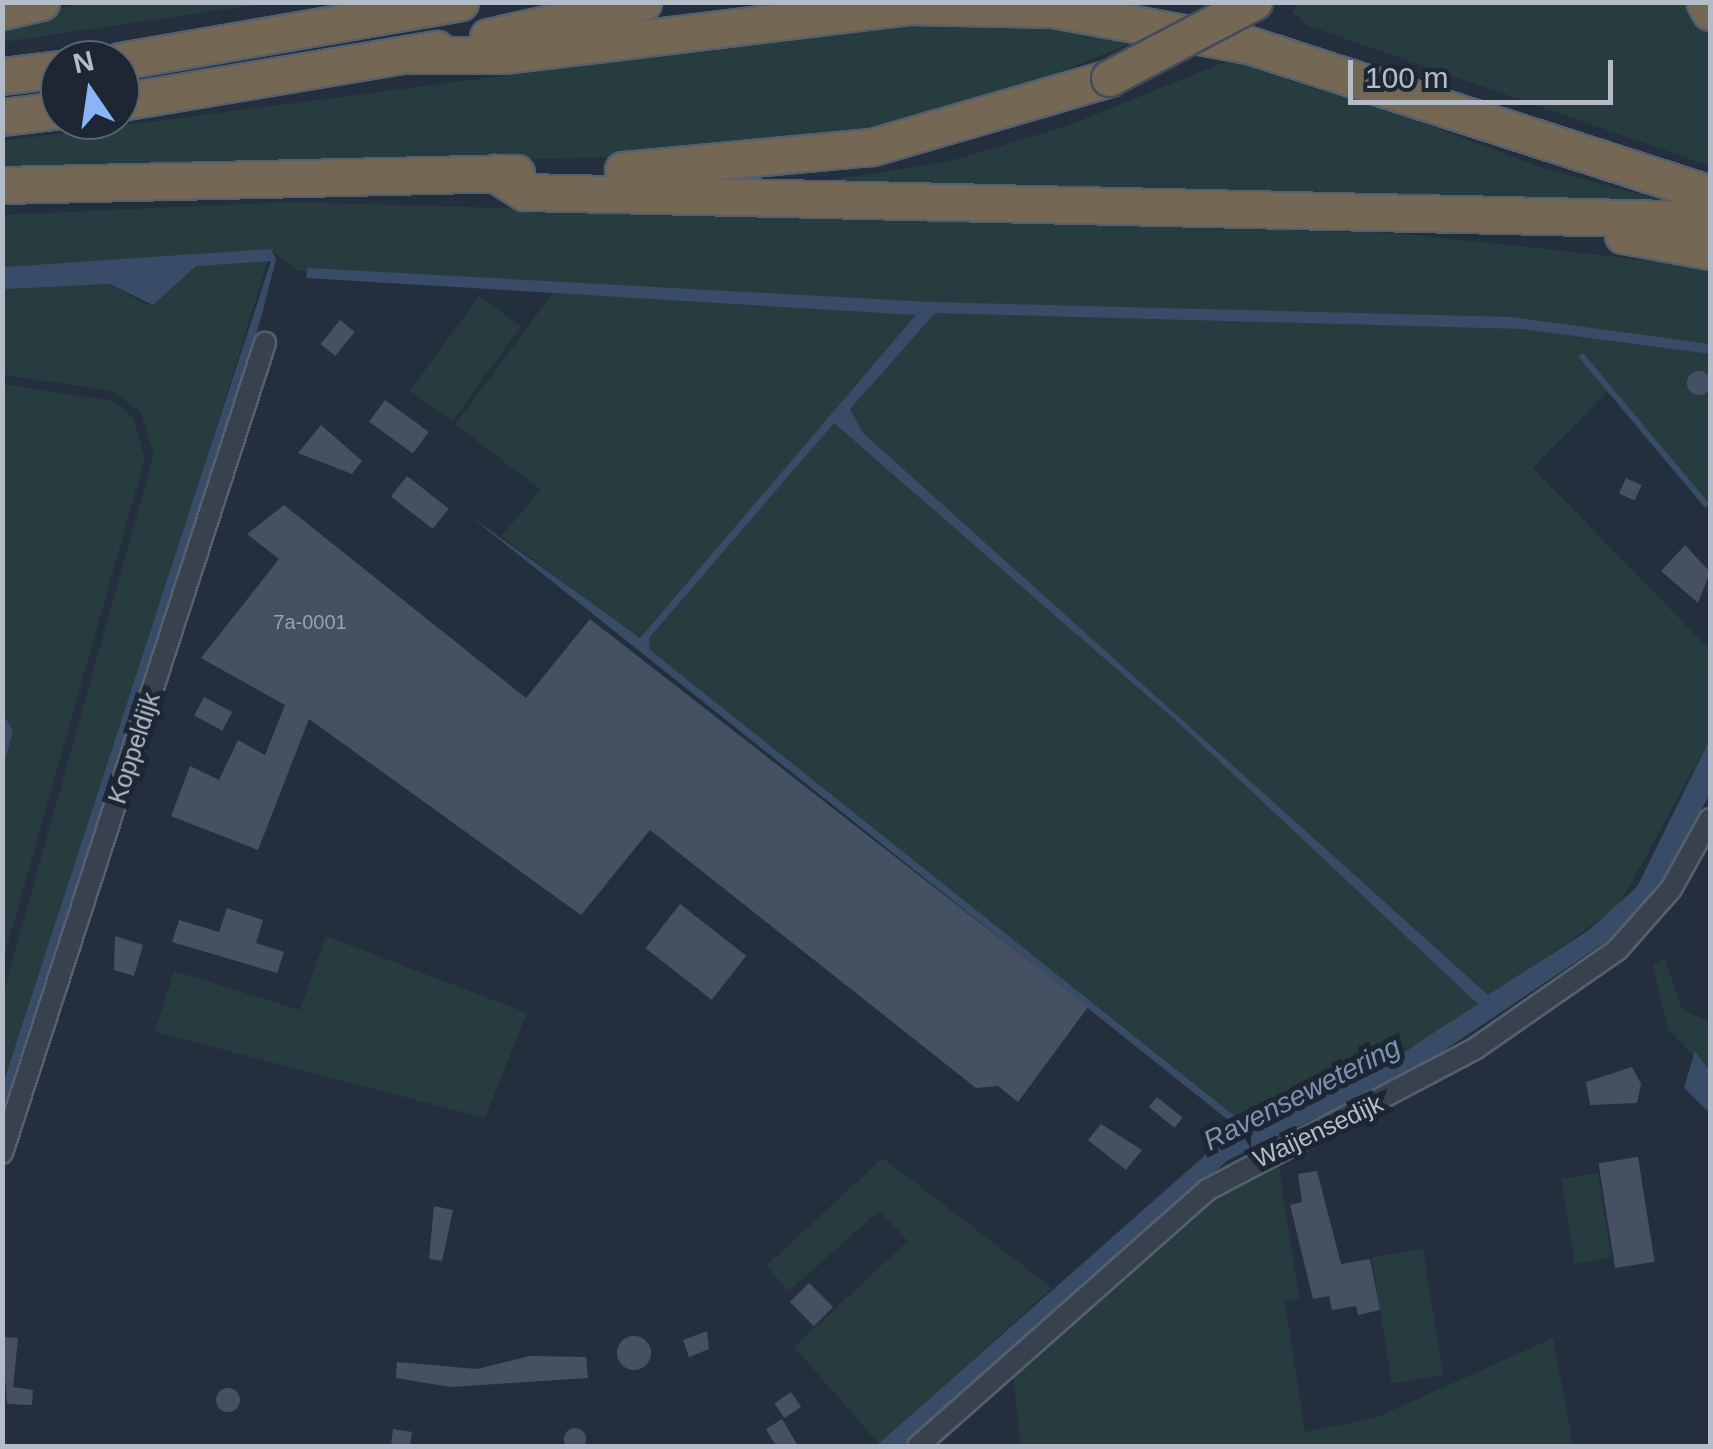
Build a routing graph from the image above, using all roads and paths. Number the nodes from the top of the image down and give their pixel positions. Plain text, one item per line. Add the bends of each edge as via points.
1 (41, 2) edge
2 (460, 2) edge
3 (643, 2) edge
4 (1254, 2) edge
5 (1705, 2) edge
6 (2, 11) edge
7 (1710, 12) edge
8 (414, 55) junction
9 (140, 58) edge
10 (40, 71) edge
11 (2, 76) edge
12 (140, 99) edge
13 (40, 112) edge
14 (2, 117) edge
15 (494, 174) junction
16 (2, 185) edge
17 (1710, 194) edge
18 (1488, 215) junction
19 (1710, 220) edge
20 (1710, 251) edge
21 (266, 343) dead end
22 (1710, 818) edge
23 (2, 1153) edge
24 (918, 1446) edge

1 - 6 highway
2 - 9 highway
3 - 8 highway
4 - 15 highway, bridge via 1109,78 958,129 833,154
5 - 7 highway
8 - 12 highway
8 - 17 highway via 505,55 893,8 1053,9 1252,46
10 - 11 highway
13 - 14 highway
15 - 16 highway
15 - 18 highway via 525,192
18 - 19 highway
18 - 20 highway
21 - 23 street, Koppeldijk
22 - 24 street, Waijensedijk via 1671,888 1617,950 1460,1058 1207,1190

